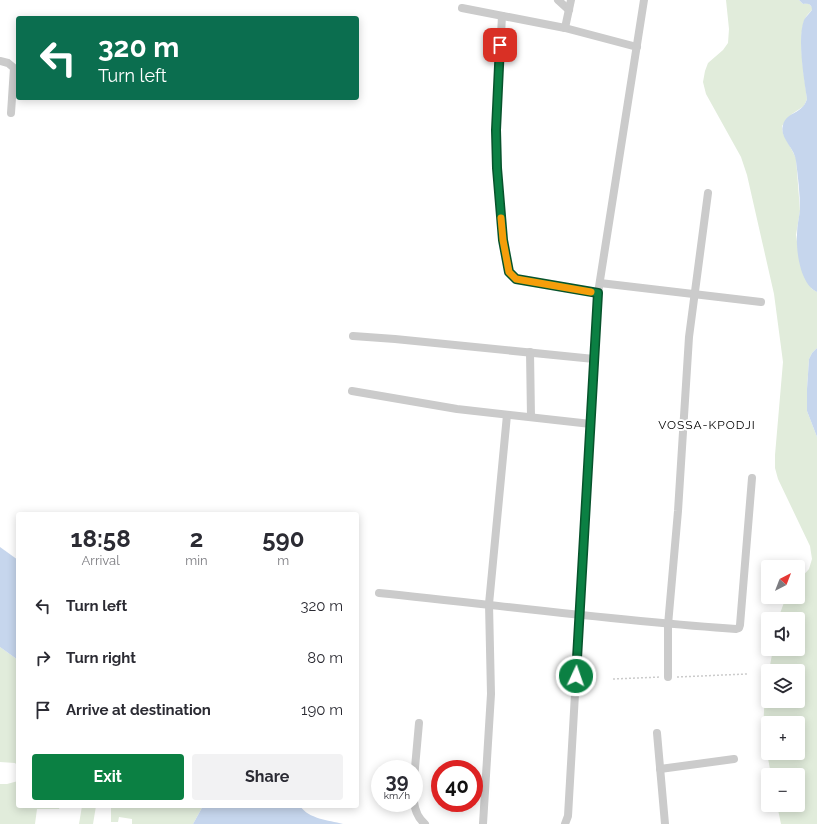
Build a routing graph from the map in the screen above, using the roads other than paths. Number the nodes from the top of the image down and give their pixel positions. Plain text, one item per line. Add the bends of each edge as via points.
1 (558, 0) edge
2 (571, 0) edge
3 (644, 0) edge
4 (462, 8) dead end
5 (569, 10) junction
6 (502, 16) junction
7 (565, 28) junction
8 (637, 47) junction
9 (0, 61) edge
10 (11, 113) dead end
11 (708, 193) dead end
12 (600, 282) junction
13 (598, 293) junction
14 (694, 295) junction
15 (761, 302) dead end
16 (353, 336) dead end
17 (530, 352) junction
18 (594, 359) junction
19 (352, 391) dead end
20 (507, 415) junction
21 (530, 417) junction
22 (591, 424) junction
23 (752, 478) dead end
24 (379, 593) dead end
25 (489, 604) junction
26 (580, 616) junction
27 (668, 625) junction
28 (668, 677) road end
29 (419, 723) dead end
30 (657, 733) dead end
31 (734, 759) dead end
32 (416, 760) edge
33 (660, 769) junction
34 (416, 812) edge
35 (568, 821) edge
36 (425, 824) edge
37 (483, 824) edge
38 (665, 824) edge

1 - 5 street
2 - 5 street
3 - 8 street
4 - 6 street
5 - 7 street
6 - 7 street
6 - 13 street via 496,130 497,168 503,240 509,272 516,279
7 - 8 street
8 - 12 street
9 - 10 street via 8,62 14,68
11 - 14 street
12 - 13 street
12 - 14 street
13 - 18 street
14 - 15 street
14 - 27 street
16 - 17 street
17 - 18 street
17 - 21 street
18 - 22 street
19 - 20 street
20 - 21 street
20 - 25 street
21 - 22 street
22 - 26 street
23 - 27 street via 739,628
24 - 25 street
25 - 26 street
25 - 37 street via 491,694
26 - 27 street
26 - 35 street
27 - 28 street
29 - 32 street
30 - 33 street
31 - 33 street
33 - 38 street
34 - 36 street

